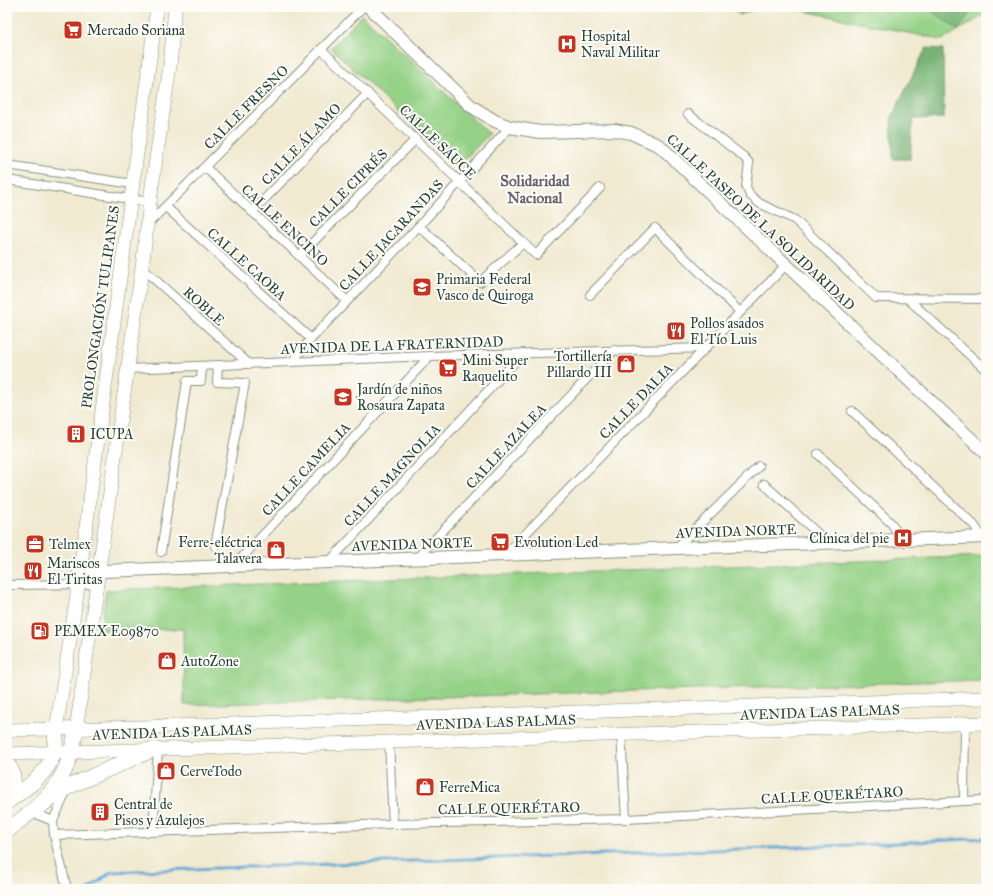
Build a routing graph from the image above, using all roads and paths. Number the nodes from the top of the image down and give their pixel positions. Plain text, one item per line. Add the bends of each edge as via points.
1 (157, 7) edge
2 (175, 7) edge
3 (363, 7) edge
4 (369, 7) edge
5 (321, 49) junction
6 (368, 93) junction
7 (688, 114) dead end
8 (510, 127) junction
9 (416, 139) junction
10 (7, 165) edge
11 (205, 167) junction
12 (7, 180) edge
13 (460, 181) junction
14 (133, 184) junction
15 (600, 188) dead end
16 (131, 200) junction
17 (150, 202) junction
18 (166, 207) junction
19 (252, 212) junction
20 (148, 224) junction
21 (419, 226) junction
22 (524, 243) junction
23 (299, 256) junction
24 (786, 265) junction
25 (142, 268) junction
26 (590, 295) dead end
27 (909, 300) junction
28 (986, 300) edge
29 (347, 301) junction
30 (740, 312) junction
31 (311, 339) junction
32 (706, 348) junction
33 (614, 350) junction
34 (523, 353) junction
35 (430, 356) junction
36 (292, 362) junction
37 (249, 364) junction
38 (218, 365) junction
39 (202, 366) junction
40 (127, 370) junction
41 (986, 370) edge
42 (201, 381) junction
43 (217, 382) junction
44 (852, 411) dead end
45 (986, 453) edge
46 (818, 454) dead end
47 (759, 466) dead end
48 (93, 469) junction
49 (113, 470) junction
50 (764, 484) dead end
51 (984, 537) edge
52 (902, 541) junction
53 (828, 543) junction
54 (215, 546) dead end
55 (676, 548) junction
56 (161, 552) dead end
57 (505, 555) junction
58 (416, 559) junction
59 (328, 562) junction
60 (234, 566) junction
61 (99, 571) junction
62 (78, 578) junction
63 (97, 584) junction
64 (7, 585) edge
65 (986, 698) edge
66 (986, 723) edge
67 (965, 724) junction
68 (7, 730) edge
69 (56, 730) junction
70 (76, 730) junction
71 (621, 734) junction
72 (389, 741) junction
73 (156, 749) junction
74 (73, 751) junction
75 (54, 752) junction
76 (7, 754) edge
77 (7, 764) edge
78 (68, 787) junction
79 (986, 800) edge
80 (8, 801) edge
81 (964, 801) junction
82 (31, 812) junction
83 (626, 819) junction
84 (53, 820) junction
85 (393, 824) junction
86 (7, 831) edge
87 (153, 832) junction
88 (54, 835) junction
89 (67, 889) edge

1 - 14 main road, PROLONGACIÓN TULIPANES
2 - 17 main road via 170,66
3 - 5 street, CALLE FRESNO
4 - 8 street, CALLE PASEO DE LA SOLIDARIDAD via 470,106
5 - 6 street, CALLE SÁUCE
5 - 11 street, CALLE FRESNO
6 - 9 street, CALLE SÁUCE
6 - 19 street, CALLE ÁLAMO
7 - 27 street via 749,163 746,187 759,203 795,220 876,298
8 - 13 street, CALLE JACARANDAS
8 - 24 street, CALLE PASEO DE LA SOLIDARIDAD via 540,132 614,130 646,138 669,153
9 - 13 street, CALLE SÁUCE
9 - 23 street, CALLE CIPRÉS
10 - 14 street
11 - 18 street, CALLE FRESNO
11 - 19 street, CALLE ENCINO
12 - 16 street
13 - 21 street, CALLE JACARANDAS
13 - 22 street, CALLE SÁUCE
14 - 16 main road, PROLONGACIÓN TULIPANES
15 - 22 street, CALLE SÁUCE via 536,255
16 - 17 street
16 - 48 main road, PROLONGACIÓN TULIPANES
17 - 20 main road
18 - 20 street, CALLE FRESNO
18 - 31 street, CALLE CAOBA
19 - 23 street, CALLE ENCINO
20 - 25 main road
21 - 22 street via 480,282
21 - 29 street, CALLE JACARANDAS
23 - 29 street, CALLE ENCINO
24 - 30 street, CALLE DALIA
24 - 45 street, CALLE PASEO DE LA SOLIDARIDAD
25 - 37 street, ROBLE
25 - 40 main road
26 - 30 street via 655,228
27 - 28 street
27 - 41 street
29 - 31 street, CALLE JACARANDAS
30 - 32 street, CALLE DALIA
31 - 36 street, CALLE JACARANDAS
32 - 33 street, AVENIDA DE LA FRATERNIDAD
32 - 57 street, CALLE DALIA
33 - 34 street, AVENIDA DE LA FRATERNIDAD
33 - 58 street, CALLE AZALEA
34 - 35 street, AVENIDA DE LA FRATERNIDAD
34 - 59 street, CALLE MAGNOLIA
35 - 36 street, AVENIDA DE LA FRATERNIDAD
35 - 60 street, CALLE CAMELIA
36 - 37 street, AVENIDA DE LA FRATERNIDAD
37 - 38 street, AVENIDA DE LA FRATERNIDAD
38 - 39 street, AVENIDA DE LA FRATERNIDAD
38 - 43 street
39 - 40 street, AVENIDA DE LA FRATERNIDAD
39 - 42 street
40 - 49 main road
42 - 43 street
42 - 56 street via 187,381
43 - 54 street via 245,383
44 - 51 street
46 - 52 street via 892,524
47 - 55 street
48 - 49 main road
48 - 62 main road, PROLONGACIÓN TULIPANES
49 - 61 main road
50 - 53 street
51 - 52 street, AVENIDA NORTE
52 - 53 street, AVENIDA NORTE
53 - 55 street, AVENIDA NORTE
55 - 57 street, AVENIDA NORTE
57 - 58 street, AVENIDA NORTE
58 - 59 street, AVENIDA NORTE
59 - 60 street, AVENIDA NORTE
60 - 61 street, AVENIDA NORTE
61 - 62 street, AVENIDA NORTE
61 - 63 main road
62 - 63 street
62 - 64 street
62 - 69 main road, PROLONGACIÓN TULIPANES
63 - 70 main road
65 - 70 main road, AVENIDA LAS PALMAS
66 - 67 main road, AVENIDA LAS PALMAS
67 - 71 main road, AVENIDA LAS PALMAS
67 - 81 street
68 - 69 main road, AVENIDA LAS PALMAS
69 - 70 main road, AVENIDA LAS PALMAS
69 - 75 highway
70 - 74 highway
71 - 72 main road, AVENIDA LAS PALMAS
71 - 83 street
72 - 73 main road, AVENIDA LAS PALMAS
72 - 85 street
73 - 74 main road, AVENIDA LAS PALMAS
73 - 78 highway
73 - 87 street
74 - 75 main road, AVENIDA LAS PALMAS
74 - 82 highway via 61,780
75 - 76 main road, AVENIDA LAS PALMAS
75 - 80 highway via 36,782
77 - 80 highway via 13,775 14,786
78 - 82 highway
78 - 84 street
79 - 81 street, CALLE QUERÉTARO
81 - 83 street, CALLE QUERÉTARO
82 - 84 street
82 - 86 highway
83 - 85 street, CALLE QUERÉTARO
84 - 88 street
85 - 87 street, CALLE QUERÉTARO
87 - 88 street, CALLE QUERÉTARO
88 - 89 street

